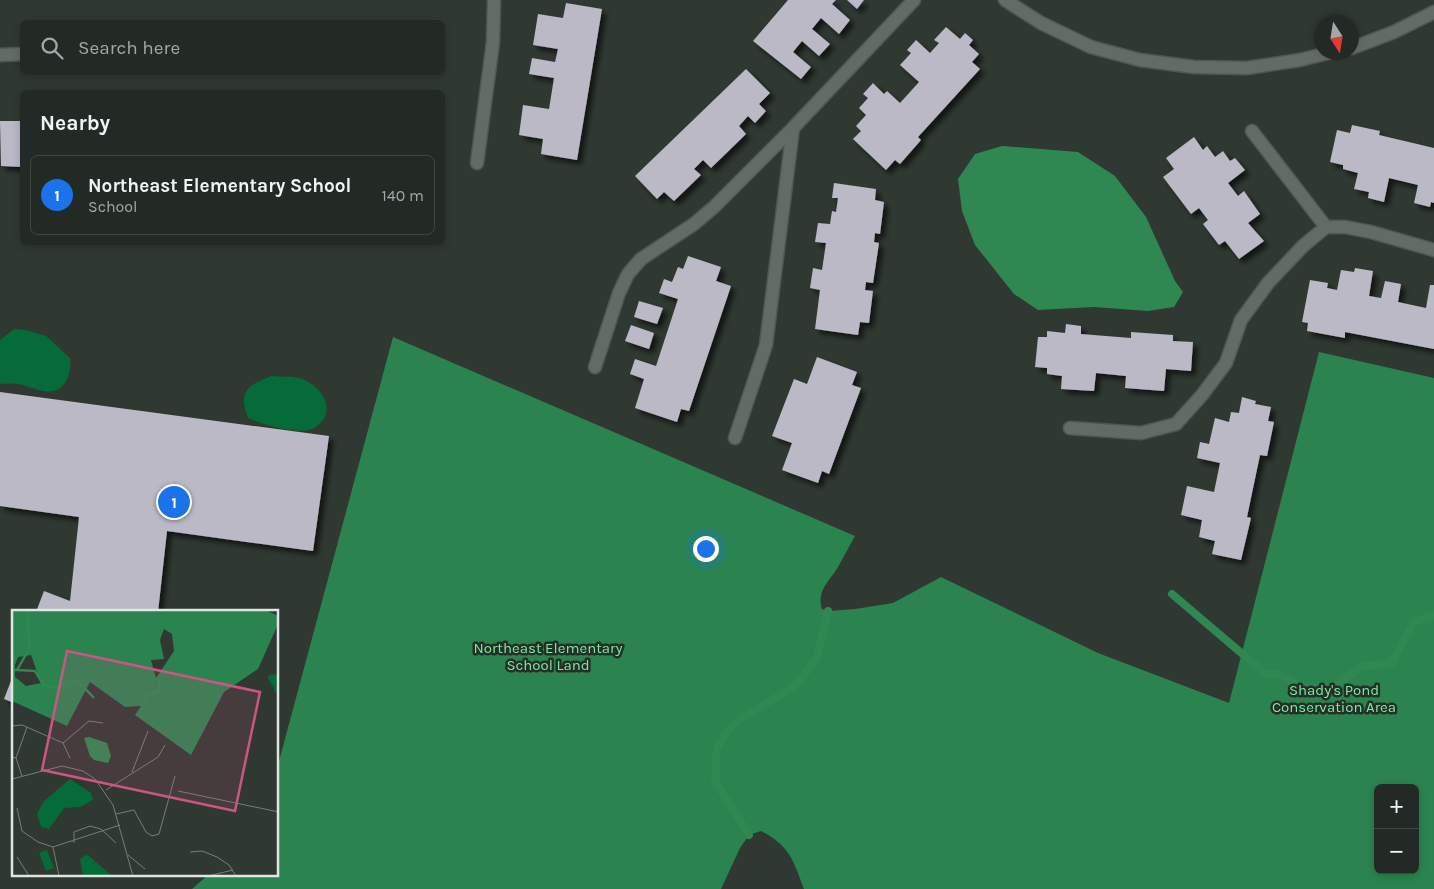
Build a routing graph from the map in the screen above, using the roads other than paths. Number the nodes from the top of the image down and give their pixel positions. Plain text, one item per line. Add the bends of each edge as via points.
1 (494, 0) edge
2 (914, 0) edge
3 (1005, 0) edge
4 (1434, 12) edge
5 (1359, 45) edge
6 (0, 54) edge
7 (20, 54) edge
8 (1314, 56) edge
9 (793, 128) junction
10 (1252, 131) dead end
11 (477, 163) dead end
12 (1326, 227) junction
13 (1434, 250) edge
14 (595, 367) dead end
15 (1070, 428) dead end
16 (735, 438) dead end

1 - 11 street via 493,42
2 - 9 street
3 - 8 street via 1041,23 1091,47 1140,60 1194,67 1248,68
4 - 5 street
6 - 7 street
9 - 14 street via 714,207 641,259 628,274
9 - 16 street via 766,345
10 - 12 street
12 - 13 street via 1370,232
12 - 15 street via 1268,283 1241,320 1226,364 1176,424 1142,433

